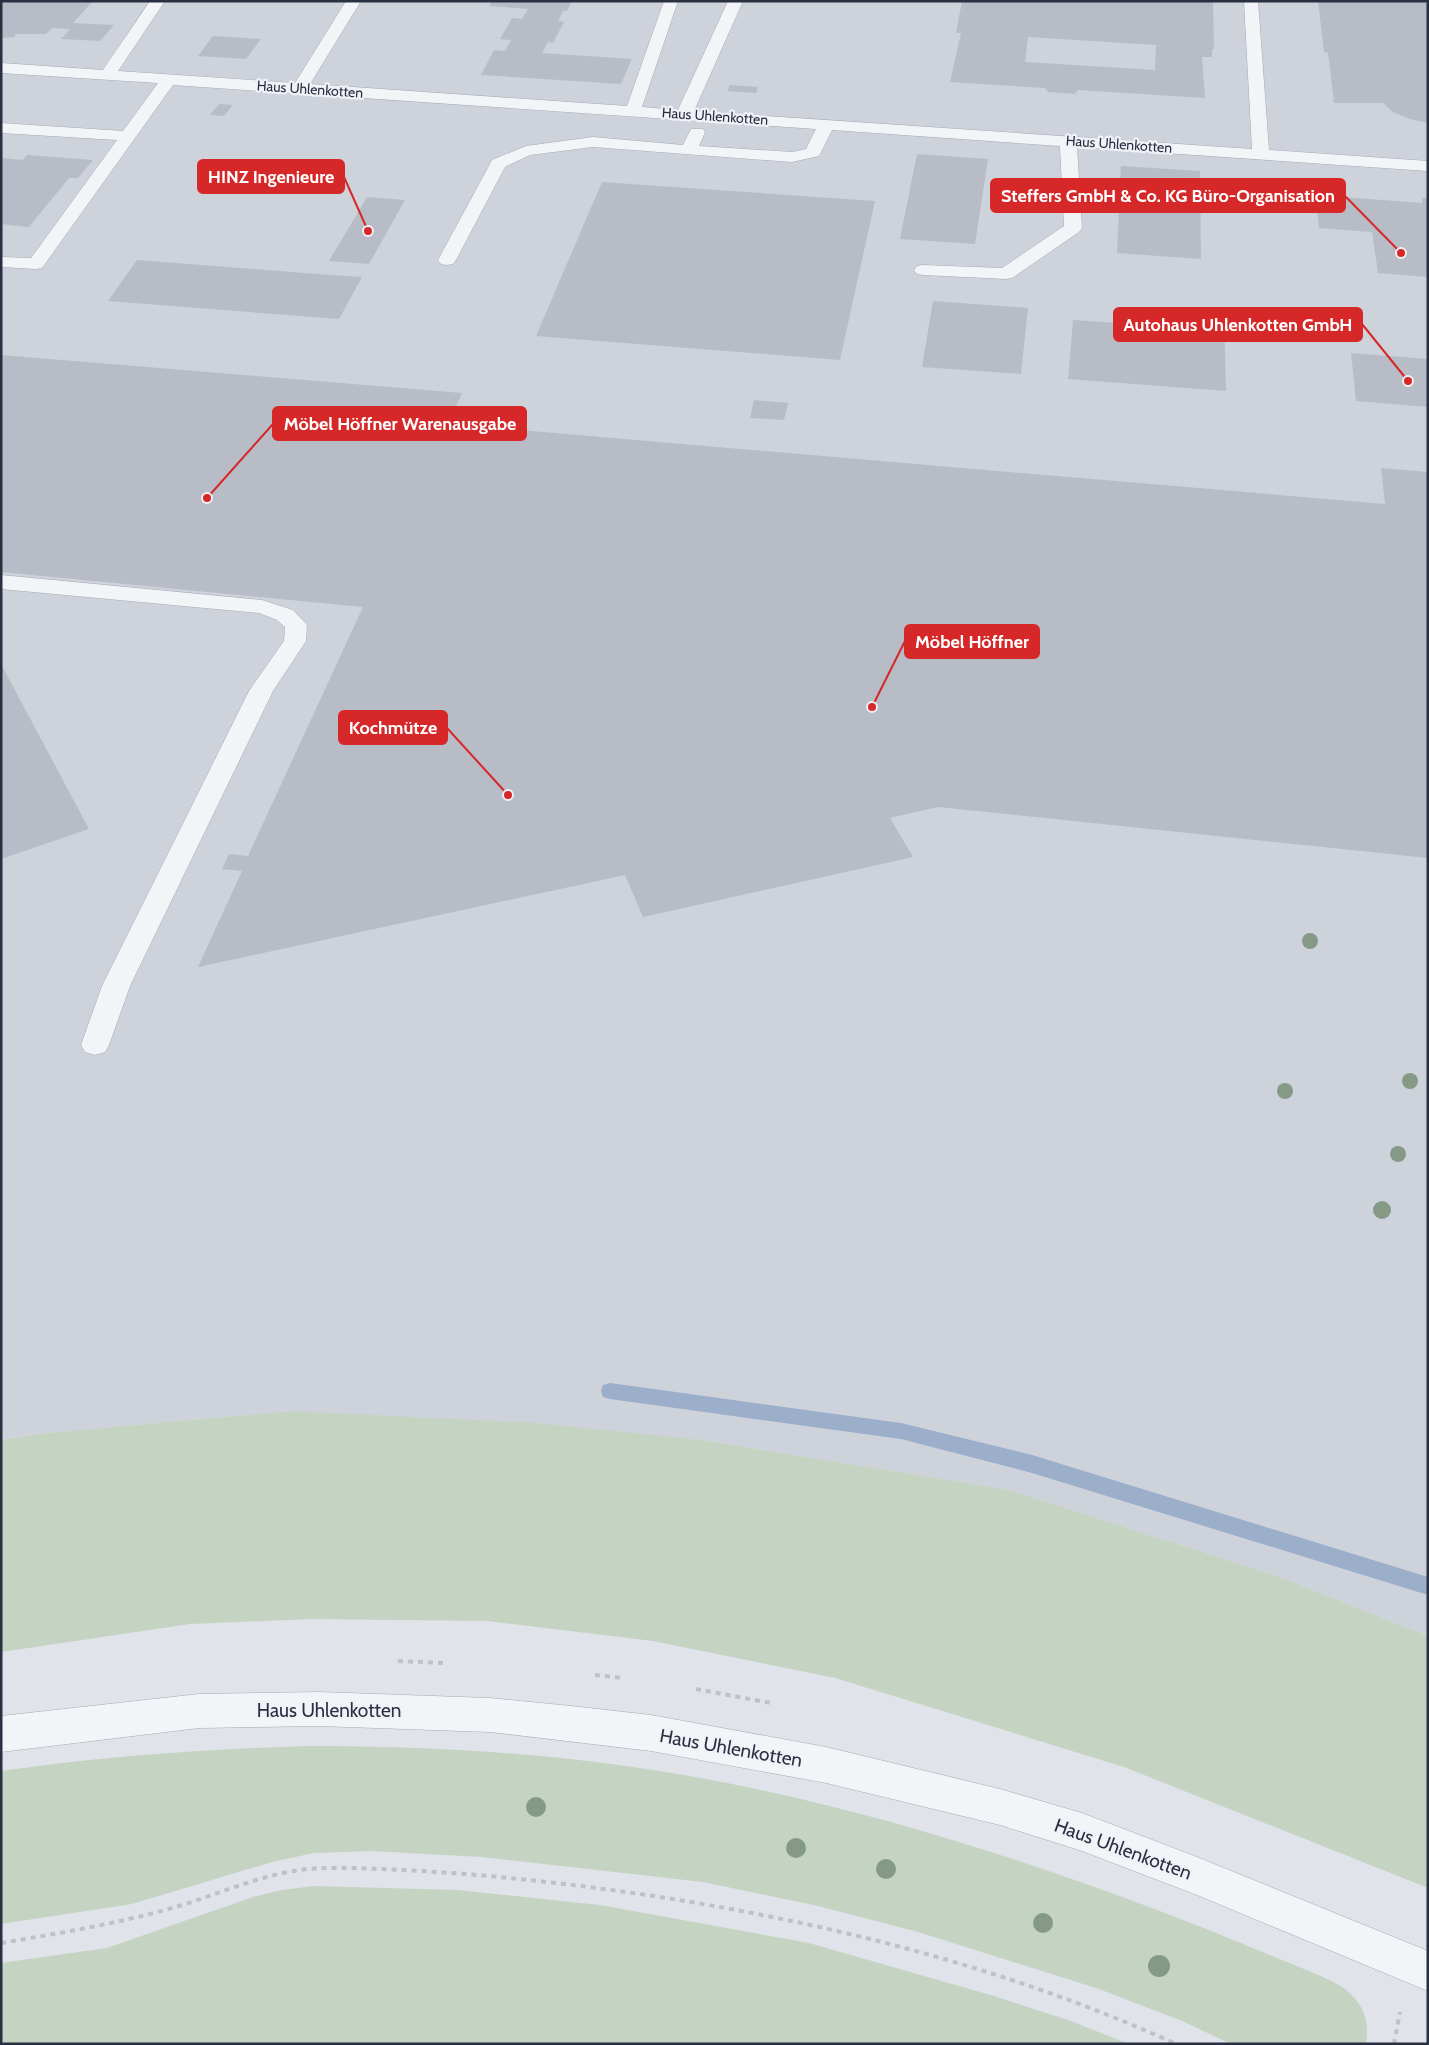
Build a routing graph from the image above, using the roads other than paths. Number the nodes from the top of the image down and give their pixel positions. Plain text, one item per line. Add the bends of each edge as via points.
1 (158, 1) edge
2 (354, 1) edge
3 (671, 1) edge
4 (736, 1) edge
5 (1251, 1) edge
6 (1, 68) edge
7 (108, 75) junction
8 (169, 79) junction
9 (300, 88) junction
10 (634, 111) junction
11 (684, 114) junction
12 (706, 116) junction
13 (827, 124) junction
14 (1, 128) edge
15 (128, 136) junction
16 (1068, 140) junction
17 (689, 150) junction
18 (1261, 154) junction
19 (1428, 166) edge
20 (447, 260) dead end
21 (1, 262) edge
22 (923, 270) dead end
23 (1, 582) edge
24 (96, 1045) dead end
25 (1, 1734) edge
26 (1428, 1971) edge

1 - 7 street
2 - 9 street
3 - 10 street
4 - 11 street
5 - 18 street
6 - 7 street, Haus Uhlenkotten
7 - 8 street, Haus Uhlenkotten
8 - 9 street, Haus Uhlenkotten
8 - 15 street
9 - 10 street, Haus Uhlenkotten
10 - 11 street, Haus Uhlenkotten
11 - 12 street, Haus Uhlenkotten
12 - 13 street, Haus Uhlenkotten
12 - 17 street
13 - 16 street, Haus Uhlenkotten
13 - 17 street via 814,152 804,155 792,157
14 - 15 street
15 - 21 street via 36,264
16 - 18 street, Haus Uhlenkotten
16 - 22 street via 1073,228 1006,274
17 - 20 street via 592,142 526,151 498,164
18 - 19 street, Haus Uhlenkotten
23 - 24 street via 262,607 285,615 296,625 295,641 261,691 116,986
25 - 26 street, Haus Uhlenkotten via 199,1711 319,1709 490,1715 651,1733 826,1765 1000,1807 1082,1832

